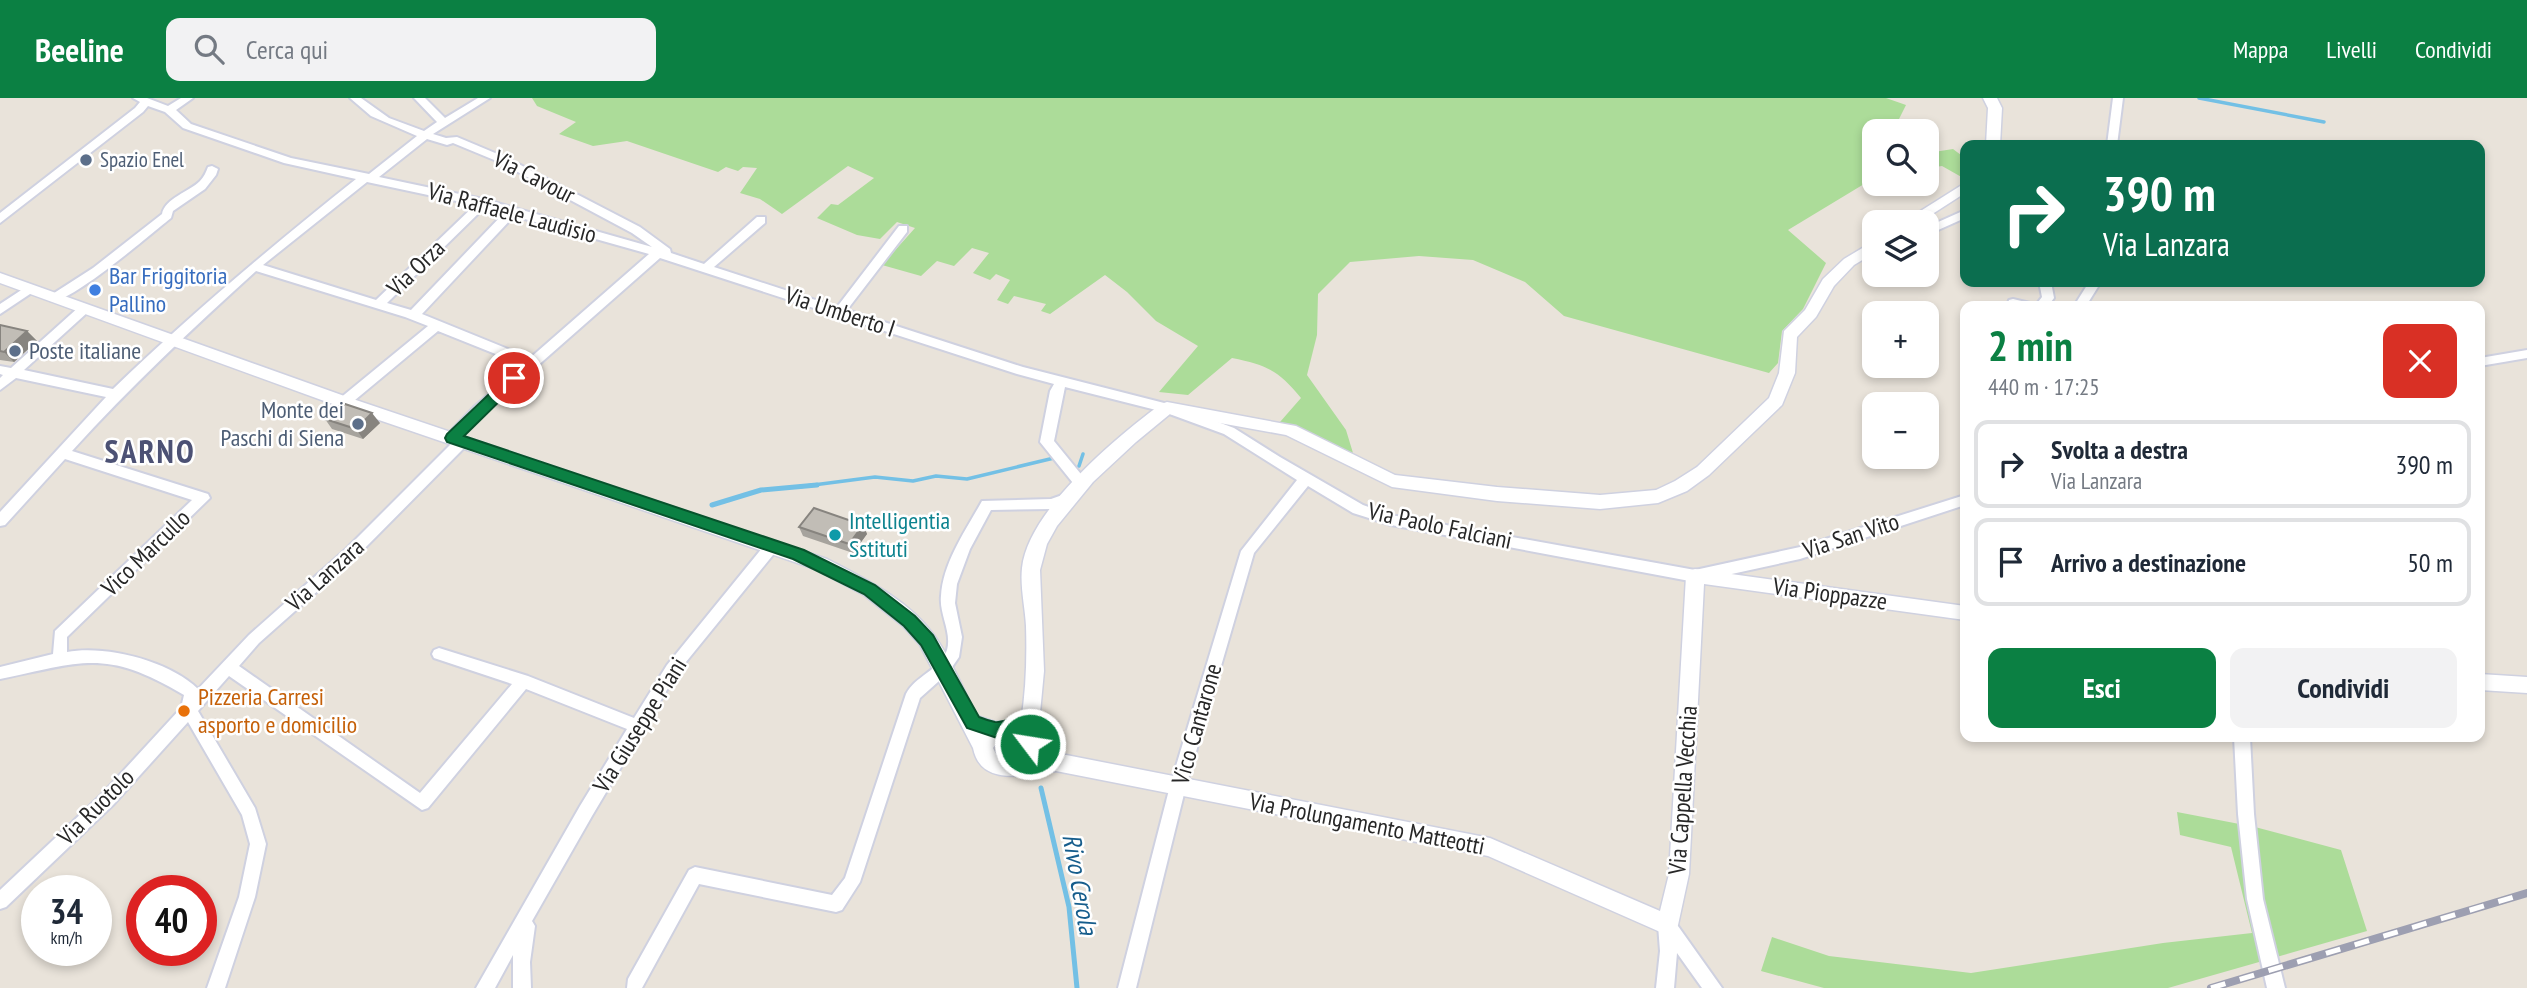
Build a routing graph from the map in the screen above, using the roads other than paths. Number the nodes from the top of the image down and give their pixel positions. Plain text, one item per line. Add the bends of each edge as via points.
1 (188, 98) edge
2 (355, 98) edge
3 (419, 98) edge
4 (485, 98) edge
5 (1990, 98) edge
6 (2118, 98) edge
7 (142, 100) edge
8 (169, 110) junction
9 (443, 122) junction
10 (426, 134) junction
11 (1993, 140) edge
12 (2113, 140) edge
13 (212, 169) dead end
14 (368, 178) junction
15 (1960, 190) edge
16 (483, 203) junction
17 (1929, 210) edge
18 (511, 212) junction
19 (1960, 216) edge
20 (0, 219) edge
21 (761, 220) dead end
22 (1939, 226) edge
23 (903, 229) dead end
24 (658, 253) junction
25 (672, 257) junction
26 (1862, 257) edge
27 (255, 267) junction
28 (706, 268) junction
29 (0, 278) edge
30 (29, 289) junction
31 (55, 298) junction
32 (379, 304) junction
33 (84, 309) junction
34 (0, 310) edge
35 (839, 312) junction
36 (413, 316) junction
37 (437, 325) junction
38 (173, 339) junction
39 (2527, 354) edge
40 (2485, 361) edge
41 (531, 363) junction
42 (6, 372) edge
43 (1061, 382) junction
44 (0, 385) edge
45 (116, 394) junction
46 (344, 401) junction
47 (1167, 408) junction
48 (457, 439) junction
49 (62, 453) junction
50 (1306, 479) junction
51 (1082, 484) junction
52 (1068, 498) junction
53 (1960, 502) edge
54 (0, 521) edge
55 (772, 546) junction
56 (1695, 576) junction
57 (1960, 612) edge
58 (439, 654) dead end
59 (60, 660) junction
60 (228, 667) junction
61 (942, 670) junction
62 (0, 673) edge
63 (523, 681) junction
64 (2485, 682) edge
65 (2527, 685) edge
66 (189, 710) junction
67 (1033, 712) junction
68 (973, 723) junction
69 (638, 726) junction
70 (1000, 729) junction
71 (1029, 741) junction
72 (2242, 742) edge
73 (983, 747) junction
74 (1056, 762) junction
75 (1014, 766) junction
76 (1178, 786) junction
77 (0, 901) edge
78 (527, 917) junction
79 (1667, 925) junction
80 (634, 985) dead end
81 (216, 988) edge
82 (485, 988) edge
83 (522, 988) edge
84 (1127, 988) edge
85 (1665, 988) edge
86 (1713, 988) edge
87 (2276, 988) edge

1 - 8 street
2 - 10 street, Via Cavour via 378,117
3 - 9 street
4 - 9 street
5 - 11 street via 1995,108
6 - 12 street
7 - 8 street, Via Raffaele Laudisio
7 - 20 street via 139,110
8 - 14 street, Via Raffaele Laudisio via 187,126 234,144
9 - 10 street
10 - 14 street
10 - 25 street, Via Cavour via 447,142 453,139 503,160 636,230
13 - 31 street via 205,183 168,209 167,215
14 - 16 street, Via Raffaele Laudisio
14 - 27 street
15 - 17 street
16 - 18 street, Via Raffaele Laudisio
16 - 32 street, Via Orza
18 - 24 street, Via Raffaele Laudisio
18 - 36 street
19 - 22 street
21 - 28 street
23 - 35 street
24 - 25 street, Via Umberto I
24 - 41 street, Via Lanzara
25 - 28 street, Via Umberto I
26 - 47 street via 1828,283 1811,313 1789,335 1787,373 1776,401 1703,471 1657,496 1600,502 1392,481 1290,430
27 - 32 street
27 - 38 street
28 - 35 street, Via Umberto I
29 - 30 street, Via Prolungamento Matteotti
30 - 31 street, Via Prolungamento Matteotti
30 - 34 street
31 - 33 street, Via Prolungamento Matteotti
32 - 36 street
33 - 38 street, Via Prolungamento Matteotti
33 - 42 street
35 - 43 street, Via Umberto I
36 - 37 street
37 - 41 street
37 - 46 street
38 - 45 street
38 - 46 street, Via Prolungamento Matteotti
39 - 40 street
41 - 48 street, Via Lanzara via 480,409
42 - 44 street
42 - 45 street
43 - 47 street, Via Paolo Falciani
43 - 51 street via 1046,442
45 - 49 street
46 - 48 street, Via Prolungamento Matteotti
47 - 50 street, Via Paolo Falciani via 1229,431
47 - 51 street
48 - 55 street, Via Prolungamento Matteotti
48 - 60 street, Via Lanzara via 351,554
49 - 54 street
49 - 59 street, Vico Marcullo via 204,498 60,635
50 - 56 street, Via Paolo Falciani via 1358,509 1391,520
50 - 76 street, Vico Cantarone via 1248,551
51 - 52 street
52 - 61 street via 1052,504 987,505 963,547 948,596 955,649
52 - 67 street via 1040,539 1031,563
53 - 56 street, Via San Vito via 1800,553
55 - 61 street, Via Prolungamento Matteotti via 821,564 870,590 927,640
55 - 69 street, Via Giuseppe Piani via 672,669
56 - 57 street, Via Pioppazze
56 - 79 street, Via Cappella Vecchia via 1679,874
58 - 63 street
59 - 62 street
59 - 66 street via 116,657 166,676 192,692
60 - 63 street via 422,803
60 - 66 street, Via Lanzara
61 - 68 street, Via Prolungamento Matteotti
61 - 80 street via 914,694 852,882 836,904 695,875
63 - 69 street
64 - 65 street
66 - 77 street, Via Ruotolo via 108,799
66 - 81 street via 248,813 258,844 247,897
67 - 70 street
67 - 71 street
68 - 70 street, Via Prolungamento Matteotti
68 - 73 street, Via Prolungamento Matteotti
69 - 78 street, Via Giuseppe Piani
70 - 71 street, Via Prolungamento Matteotti via 1018,729
70 - 73 street
71 - 74 street, Via Prolungamento Matteotti
71 - 75 street via 1026,757
72 - 87 street via 2255,899
73 - 75 street, Via Prolungamento Matteotti via 992,764
74 - 75 street, Via Prolungamento Matteotti
74 - 76 street, Via Prolungamento Matteotti
76 - 79 street, Via Prolungamento Matteotti via 1490,847
76 - 84 street, Vico Cantarone
78 - 82 street, Via Giuseppe Piani
78 - 83 street
79 - 85 street via 1670,951
79 - 86 street

